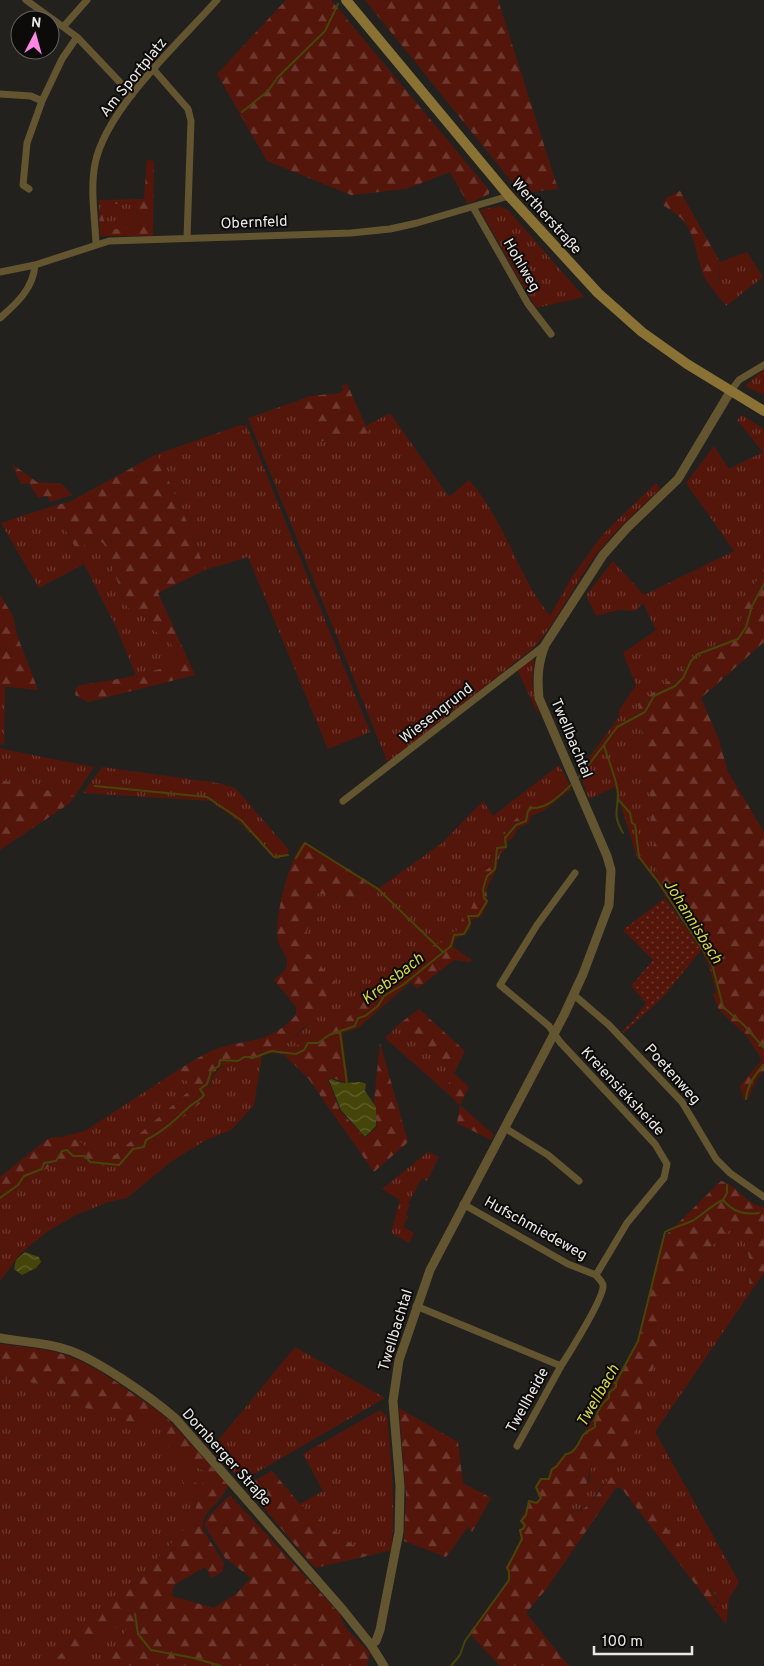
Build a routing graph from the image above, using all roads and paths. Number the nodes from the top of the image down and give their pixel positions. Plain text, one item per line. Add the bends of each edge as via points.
1 (26, 0) edge
2 (87, 0) edge
3 (217, 0) edge
4 (346, 0) edge
5 (64, 26) junction
6 (77, 37) junction
7 (154, 70) junction
8 (0, 94) edge
9 (132, 95) junction
10 (42, 101) junction
11 (29, 189) dead end
12 (509, 196) junction
13 (472, 207) junction
14 (188, 238) junction
15 (96, 244) junction
16 (35, 265) junction
17 (0, 272) edge
18 (0, 318) edge
19 (551, 334) dead end
20 (764, 365) edge
21 (730, 392) junction
22 (764, 411) edge
23 (545, 645) junction
24 (344, 801) dead end
25 (575, 873) dead end
26 (574, 994) junction
27 (554, 1034) junction
28 (505, 1128) junction
29 (579, 1181) dead end
30 (764, 1197) edge
31 (463, 1204) junction
32 (596, 1275) junction
33 (416, 1306) junction
34 (0, 1338) edge
35 (561, 1366) junction
36 (517, 1446) dead end
37 (371, 1644) junction
38 (384, 1666) edge

1 - 5 street
2 - 5 street
3 - 7 street, Am Sportplatz
4 - 12 main road, Wertherstraße
5 - 6 street
6 - 9 street
6 - 10 street via 62,59
7 - 9 street, Am Sportplatz
7 - 14 street via 188,110 191,121
8 - 10 street via 31,96
9 - 15 street, Am Sportplatz via 113,121 98,152 93,177
10 - 11 street via 27,143 24,185
12 - 13 street, Obernfeld
12 - 21 main road, Wertherstraße via 569,264 613,307 656,342
13 - 14 street, Obernfeld via 390,229
13 - 19 street, Hohlweg via 528,304
14 - 15 street, Obernfeld
15 - 16 street, Obernfeld
16 - 17 street, Obernfeld
16 - 18 street via 30,285
20 - 21 street via 739,380
21 - 22 main road, Wertherstraße
21 - 23 street, Twellbachtal via 678,479 609,547
23 - 24 street, Wiesengrund
23 - 26 street, Twellbachtal via 538,671 539,698 611,870 604,921
25 - 27 street, Kreiensieksheide via 537,925 500,985 549,1026
26 - 27 street, Twellbachtal
26 - 30 street, Poetenweg via 609,1025 682,1102 716,1159
27 - 28 street, Twellbachtal
27 - 32 street, Kreiensieksheide via 655,1144 667,1164 664,1178 628,1223
28 - 29 street via 548,1155
28 - 31 street, Twellbachtal
31 - 32 street, Hufschmiedeweg via 568,1264
31 - 33 street, Twellbachtal
32 - 35 street via 602,1282 602,1292
33 - 35 street
33 - 37 street, Twellbachtal via 393,1392 400,1501 396,1554 380,1630 376,1641
34 - 37 street, Dornberger Straße via 71,1351 161,1406 237,1488
35 - 36 street, Twellheide
37 - 38 street, Dornberger Straße

